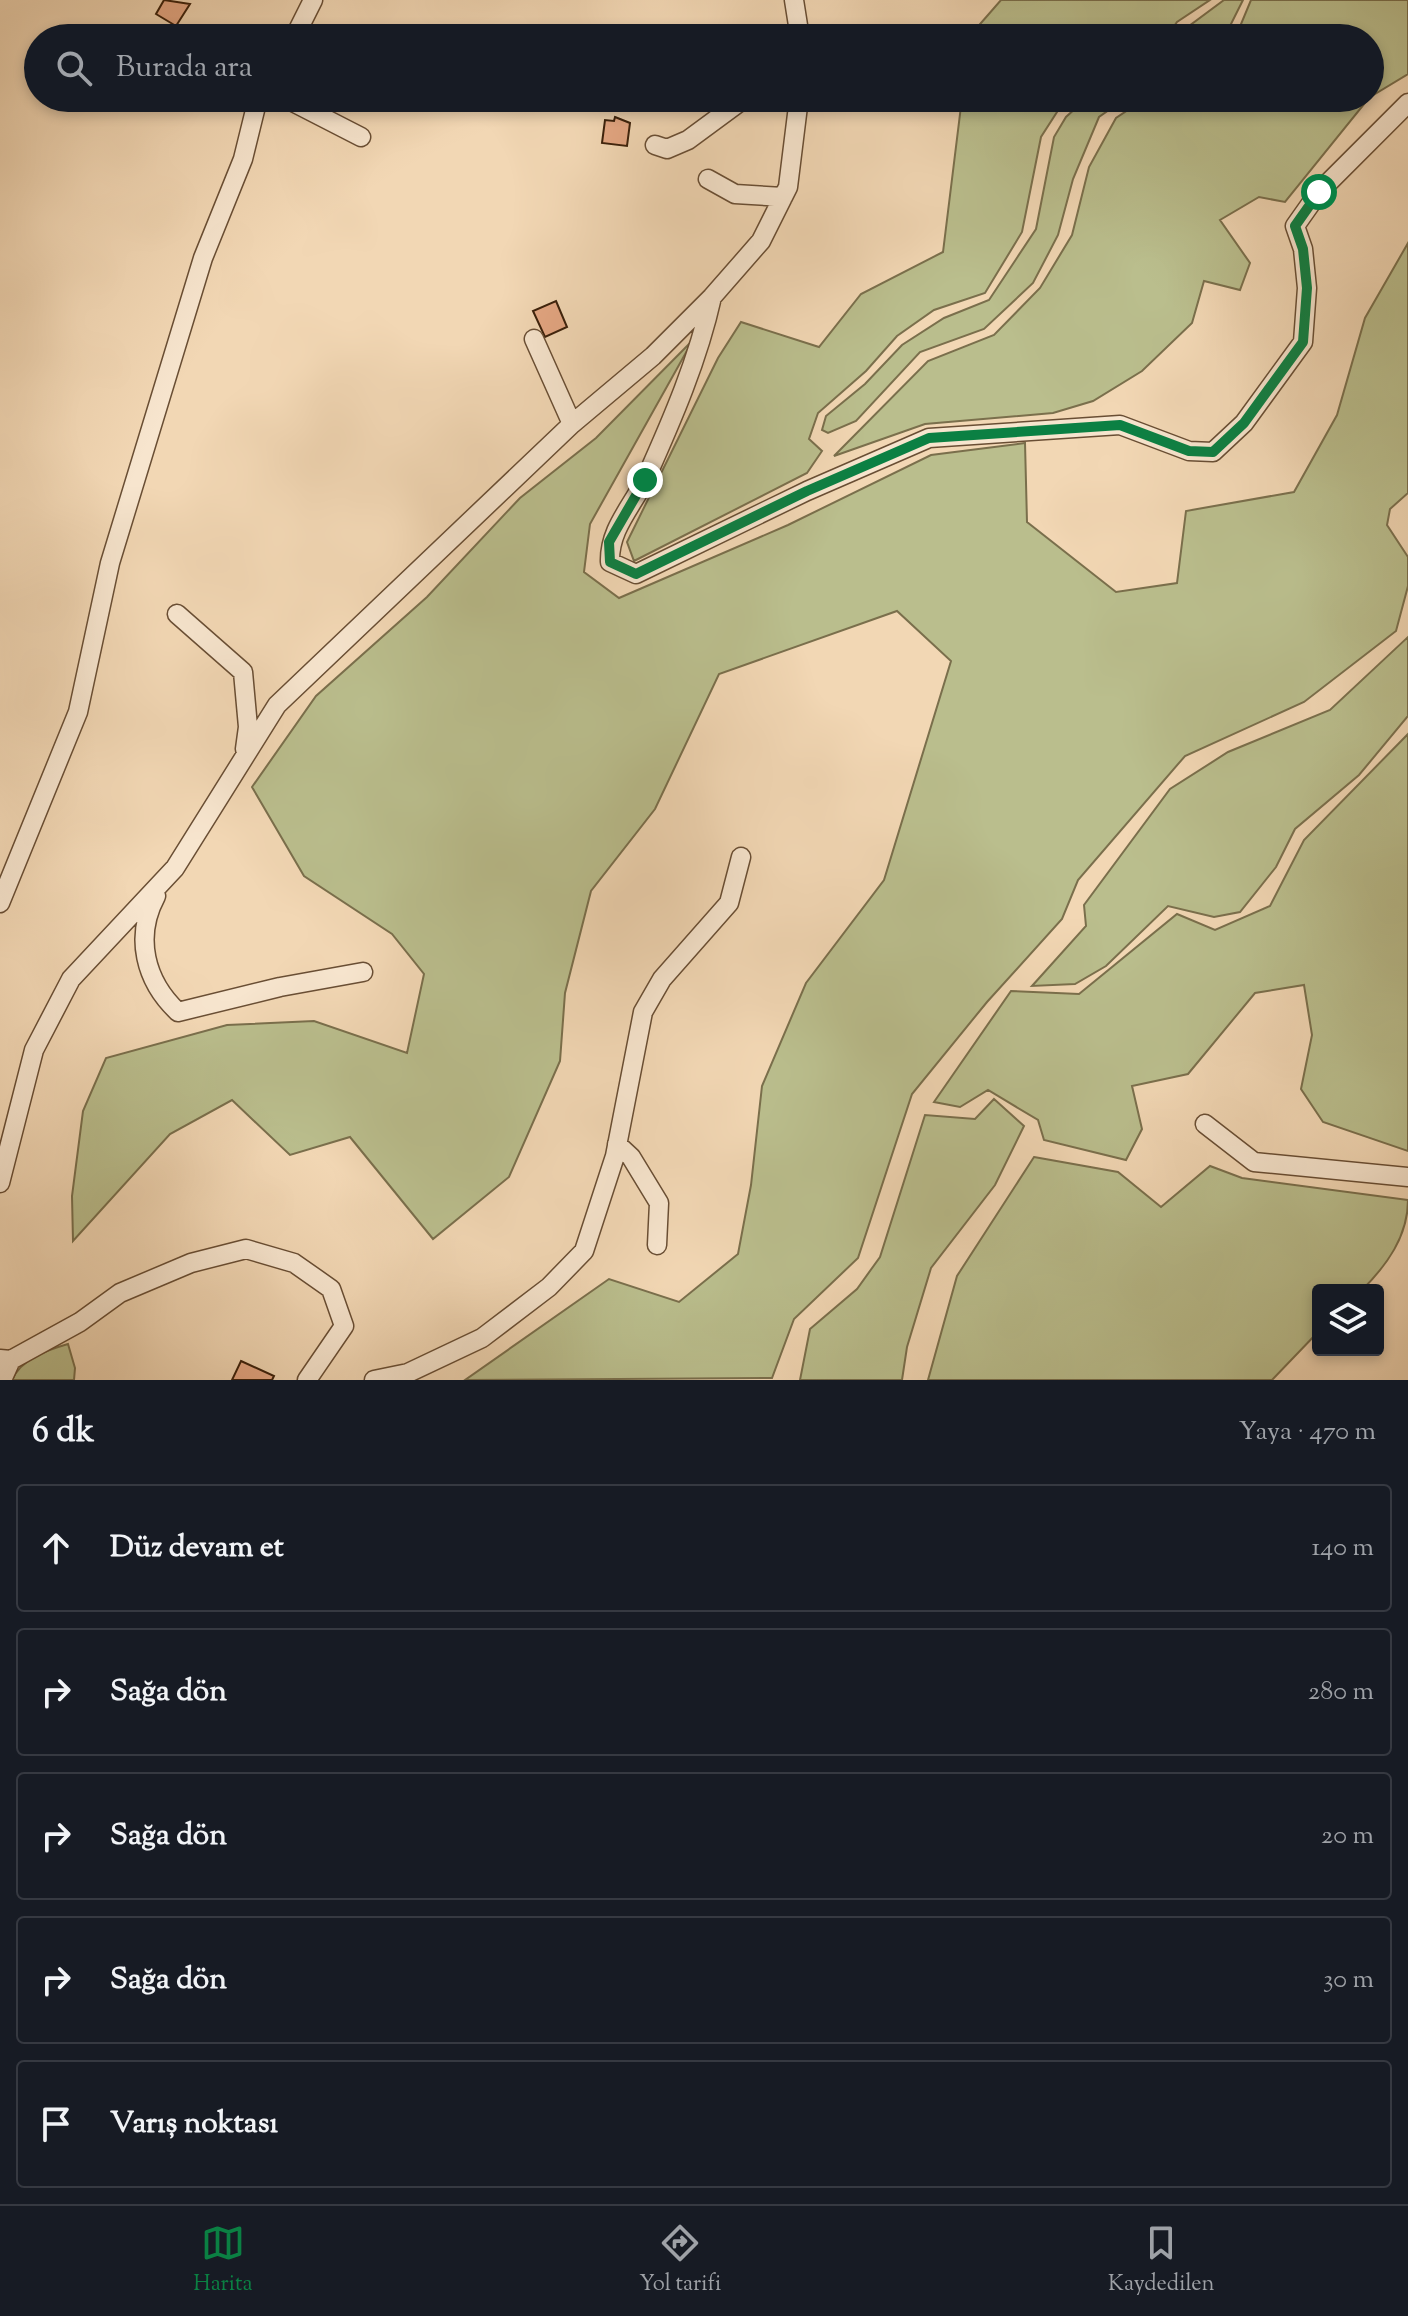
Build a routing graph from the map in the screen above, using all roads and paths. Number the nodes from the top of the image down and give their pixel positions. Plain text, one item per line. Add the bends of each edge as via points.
1 (313, 0) edge
2 (794, 0) edge
3 (301, 24) edge
4 (798, 24) edge
5 (1408, 103) edge
6 (255, 112) edge
7 (312, 112) edge
8 (726, 112) edge
9 (797, 112) edge
10 (361, 137) dead end
11 (655, 145) dead end
12 (708, 179) dead end
13 (783, 197) junction
14 (712, 297) junction
15 (534, 339) dead end
16 (572, 424) junction
17 (177, 614) dead end
18 (243, 759) junction
19 (741, 857) dead end
20 (165, 879) junction
21 (0, 903) edge
22 (363, 972) dead end
23 (1205, 1124) dead end
24 (617, 1144) junction
25 (1408, 1177) edge
26 (0, 1183) edge
27 (657, 1245) dead end
28 (6, 1359) edge
29 (2, 1380) edge
30 (307, 1380) edge
31 (374, 1380) edge

1 - 3 street
2 - 4 street
5 - 14 street via 1319,192 1295,226 1307,288 1303,342 1244,423 1213,452 1189,451 1120,425 929,438 636,574 610,562 609,542 645,480 701,345
6 - 21 street via 243,159 203,258 110,563 78,712
7 - 10 street
8 - 11 street via 688,140 667,149
9 - 13 street
12 - 13 street via 735,194
13 - 14 street via 761,241
14 - 16 street via 653,356
15 - 16 street
16 - 18 street via 277,705
17 - 18 street via 243,672 248,727
18 - 20 street
19 - 24 street via 729,903 662,979 643,1012
20 - 22 street via 147,912 146,946 149,976 178,1012
20 - 26 street via 71,979 34,1050
23 - 25 street via 1254,1162
24 - 27 street via 659,1203
24 - 31 street via 584,1251 549,1287 482,1338 408,1373
28 - 29 street
28 - 30 street via 80,1322 120,1293 191,1263 246,1249 294,1263 331,1289 344,1326

